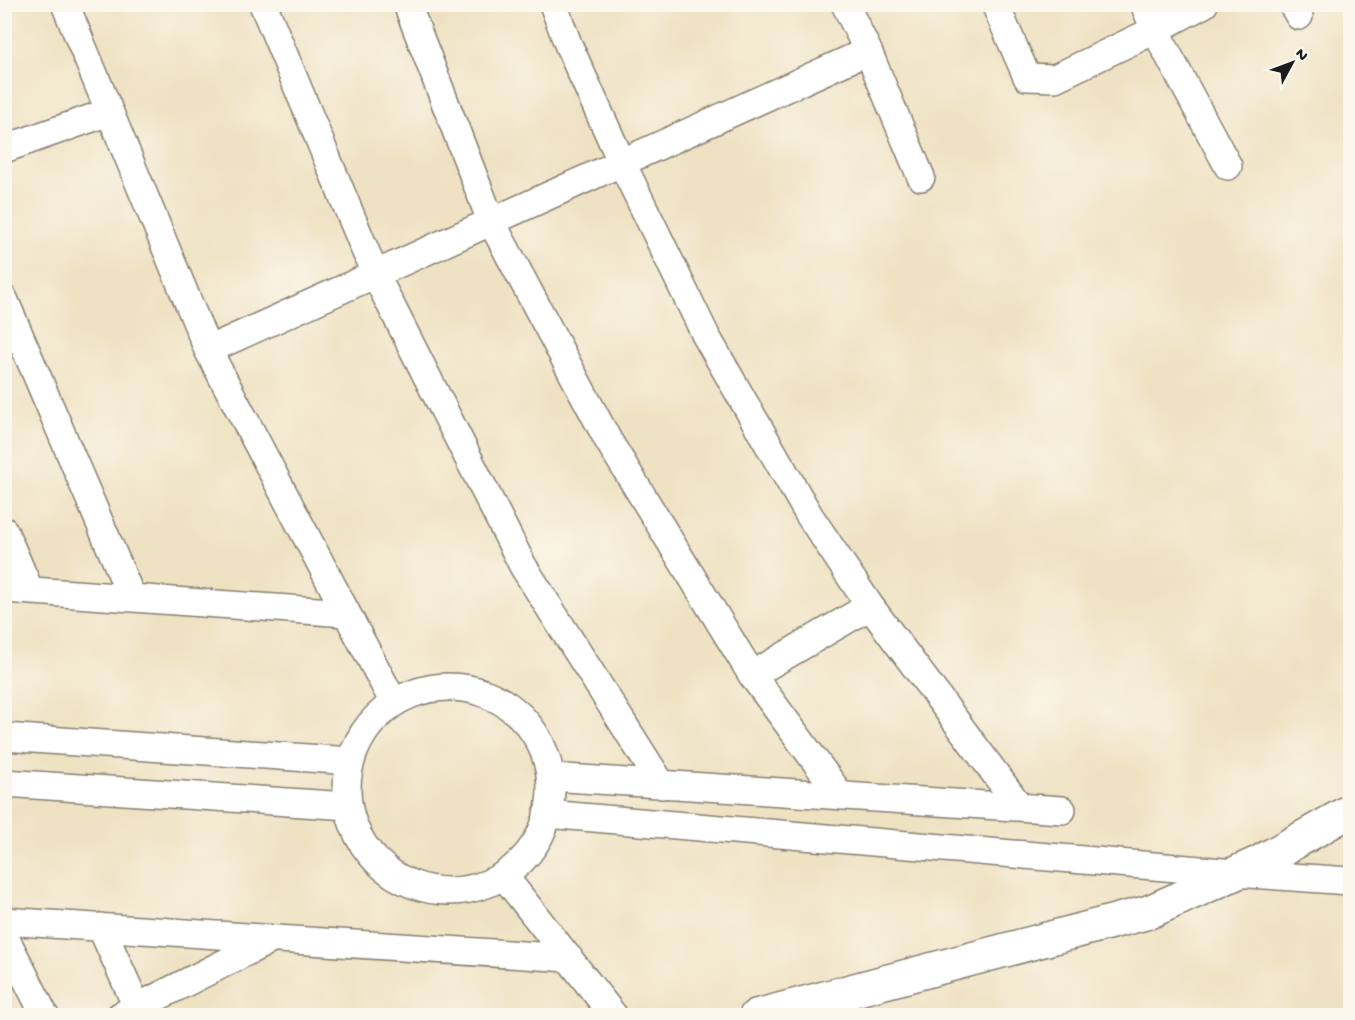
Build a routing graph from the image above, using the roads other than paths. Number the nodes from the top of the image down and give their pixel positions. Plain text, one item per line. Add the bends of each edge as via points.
1 (65, 4) edge
2 (263, 4) edge
3 (407, 4) edge
4 (553, 4) edge
5 (845, 4) edge
6 (995, 4) edge
7 (1144, 4) edge
8 (1204, 4) edge
9 (1155, 30) junction
10 (868, 51) junction
11 (109, 112) junction
12 (4, 149) edge
13 (622, 163) junction
14 (1228, 166) dead end
15 (921, 177) dead end
16 (491, 221) junction
17 (375, 274) junction
18 (4, 299) edge
19 (208, 350) junction
20 (4, 531) edge
21 (17, 590) edge
22 (132, 598) junction
23 (870, 606) junction
24 (346, 613) junction
25 (752, 675) junction
26 (394, 704) junction
27 (4, 737) edge
28 (351, 761) junction
29 (550, 777) junction
30 (4, 783) edge
31 (662, 785) junction
32 (841, 796) junction
33 (348, 806) junction
34 (1020, 807) junction
35 (1062, 810) dead end
36 (547, 814) junction
37 (1342, 822) edge
38 (1235, 873) junction
39 (504, 876) junction
40 (1350, 881) edge
41 (4, 921) edge
42 (101, 927) junction
43 (4, 935) edge
44 (273, 939) junction
45 (569, 958) junction
46 (128, 1011) edge
47 (45, 1016) edge
48 (614, 1016) edge
49 (756, 1016) edge

1 - 11 street
2 - 17 street
3 - 16 street
4 - 13 street
5 - 10 street
6 - 9 street via 1027,77 1055,78
7 - 9 street
8 - 9 street
9 - 14 street
10 - 13 street
10 - 15 street
11 - 12 street
11 - 19 street
13 - 16 street
13 - 23 street via 706,336 809,515
16 - 17 street
16 - 25 street via 608,440
17 - 19 street
17 - 31 street via 523,566
18 - 22 street
19 - 24 street
20 - 21 street
21 - 22 street
22 - 24 street
23 - 25 street
23 - 34 street
24 - 26 street
25 - 32 street
26 - 28 street via 378,714 357,741
26 - 29 street via 406,695 439,687 473,689 505,703 530,726 546,756
27 - 28 street
28 - 33 street via 347,773
29 - 31 street
29 - 36 street via 552,790
30 - 33 street
31 - 32 street
32 - 34 street
33 - 39 street via 358,838 379,864 407,883 439,892 473,890
34 - 35 street
36 - 38 street
36 - 39 street via 546,824 529,854
37 - 38 street
38 - 40 street
38 - 49 street via 1149,912
39 - 45 street
41 - 42 street
42 - 44 street
42 - 46 street
43 - 47 street
44 - 45 street
44 - 46 street
45 - 48 street

